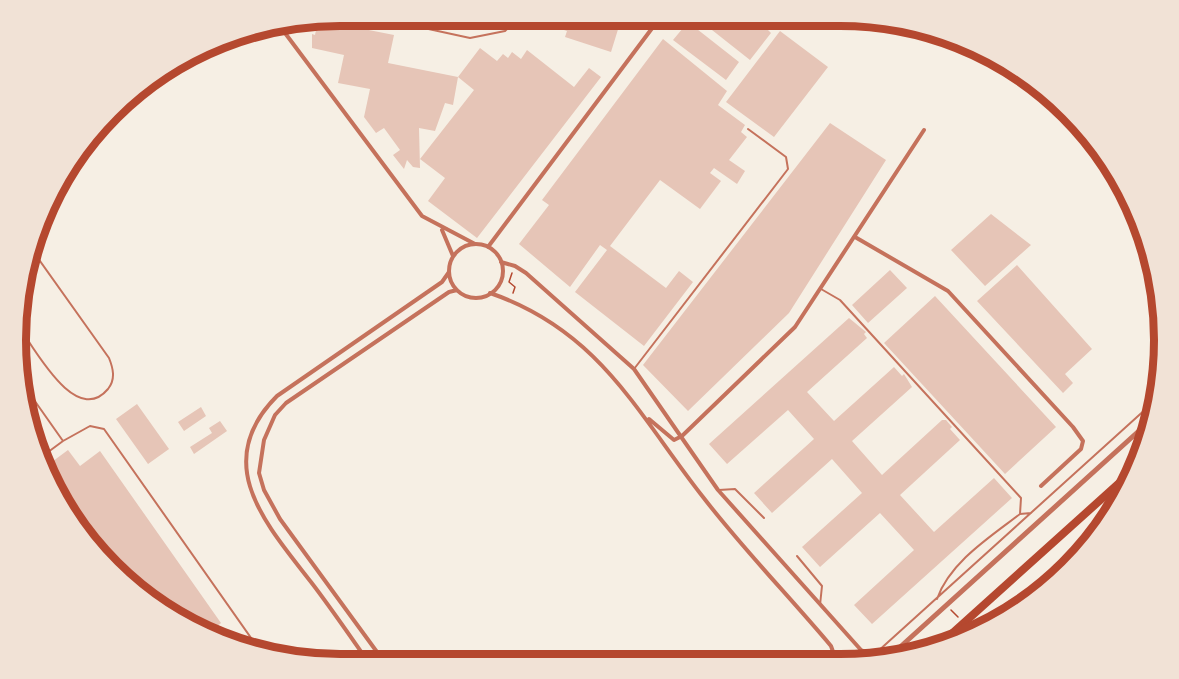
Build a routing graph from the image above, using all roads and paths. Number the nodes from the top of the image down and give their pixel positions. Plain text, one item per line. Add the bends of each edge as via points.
1 (415, 26) edge
2 (510, 26) edge
3 (654, 26) edge
4 (283, 31) edge
5 (748, 129) dead end
6 (924, 130) dead end
7 (442, 230) junction
8 (855, 237) junction
9 (475, 244) junction
10 (488, 247) junction
11 (37, 256) edge
12 (454, 257) junction
13 (501, 262) junction
14 (449, 272) junction
15 (513, 273) dead end
16 (821, 289) junction
17 (457, 290) junction
18 (490, 293) junction
19 (513, 293) dead end
20 (26, 337) edge
21 (634, 369) junction
22 (31, 396) edge
23 (1145, 410) edge
24 (643, 412) junction
25 (1140, 430) edge
26 (682, 436) junction
27 (63, 441) junction
28 (47, 453) edge
29 (1117, 485) edge
30 (1041, 486) dead end
31 (718, 490) junction
32 (1031, 513) junction
33 (1020, 514) junction
34 (764, 518) dead end
35 (797, 556) dead end
36 (937, 599) junction
37 (820, 604) junction
38 (953, 632) edge
39 (254, 642) edge
40 (900, 647) edge
41 (880, 650) joint
42 (866, 652) edge
43 (873, 652) edge
44 (362, 654) edge
45 (378, 654) edge
46 (834, 654) edge

1 - 2 lane via 470,38 505,31
3 - 10 street
4 - 7 street via 422,216
5 - 21 lane via 786,157 788,169
6 - 8 street
7 - 9 street
7 - 12 street
8 - 16 street
8 - 30 street via 948,291 1073,427 1083,441 1080,449
9 - 10 street
9 - 12 street
10 - 13 street
11 - 20 lane via 109,358 114,371 109,388 94,398 77,398 64,389
12 - 14 street
13 - 18 street via 502,276
13 - 21 street via 526,273
14 - 17 street
14 - 44 street via 442,282 277,396 256,421 248,440 245,467 263,519
15 - 19 path via 509,282 515,288
16 - 26 street via 795,327
16 - 33 lane via 840,300 1021,498
17 - 18 street via 477,298
17 - 45 street via 286,404 271,422 264,440 259,473 270,505
18 - 24 street via 558,326 620,383
21 - 26 street
22 - 27 lane
23 - 32 lane
24 - 26 street via 674,440
24 - 46 street via 704,499
25 - 40 street
26 - 31 street
27 - 28 lane
27 - 39 lane via 90,426 104,429
29 - 38 highway
31 - 34 lane via 735,489
31 - 37 street
32 - 33 lane
32 - 36 lane
33 - 36 lane via 946,577
35 - 37 lane via 822,586
36 - 41 lane
37 - 42 street
41 - 43 street

